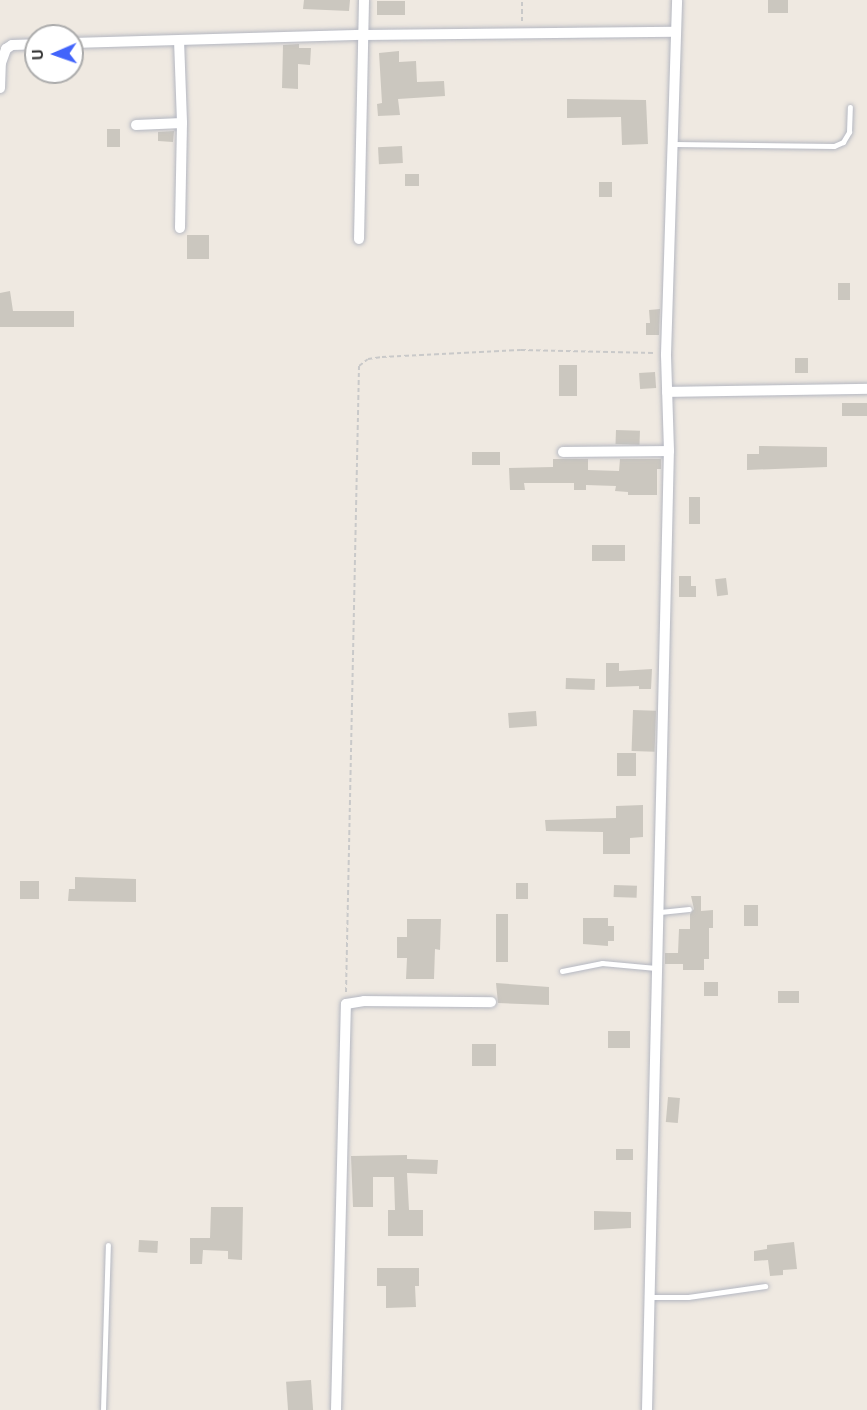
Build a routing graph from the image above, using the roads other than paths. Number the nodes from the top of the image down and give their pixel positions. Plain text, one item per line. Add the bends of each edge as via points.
1 (364, 0) edge
2 (676, 0) edge
3 (676, 32) junction
4 (364, 35) junction
5 (179, 40) junction
6 (84, 43) edge
7 (24, 44) edge
8 (0, 88) edge
9 (850, 107) dead end
10 (182, 123) junction
11 (136, 125) dead end
12 (674, 144) junction
13 (180, 228) dead end
14 (359, 239) dead end
15 (867, 390) edge
16 (667, 392) junction
17 (669, 451) junction
18 (563, 452) dead end
19 (689, 909) dead end
20 (660, 912) junction
21 (656, 968) junction
22 (562, 971) dead end
23 (491, 1002) dead end
24 (108, 1245) dead end
25 (765, 1286) dead end
26 (649, 1298) junction
27 (103, 1410) edge
28 (336, 1410) edge
29 (647, 1410) edge

1 - 4 street
2 - 3 street
3 - 4 street
3 - 12 street
4 - 5 street
4 - 14 street
5 - 6 street
5 - 10 street
7 - 8 street via 6,49
9 - 12 lane via 849,132 843,142 834,146
10 - 11 street
10 - 13 street
12 - 16 street
15 - 16 street
16 - 17 street
17 - 18 street
17 - 20 street
19 - 20 lane
20 - 21 street
21 - 22 lane via 602,963
21 - 26 street
23 - 28 street via 346,1004
24 - 27 lane
25 - 26 lane via 688,1297
26 - 29 street

